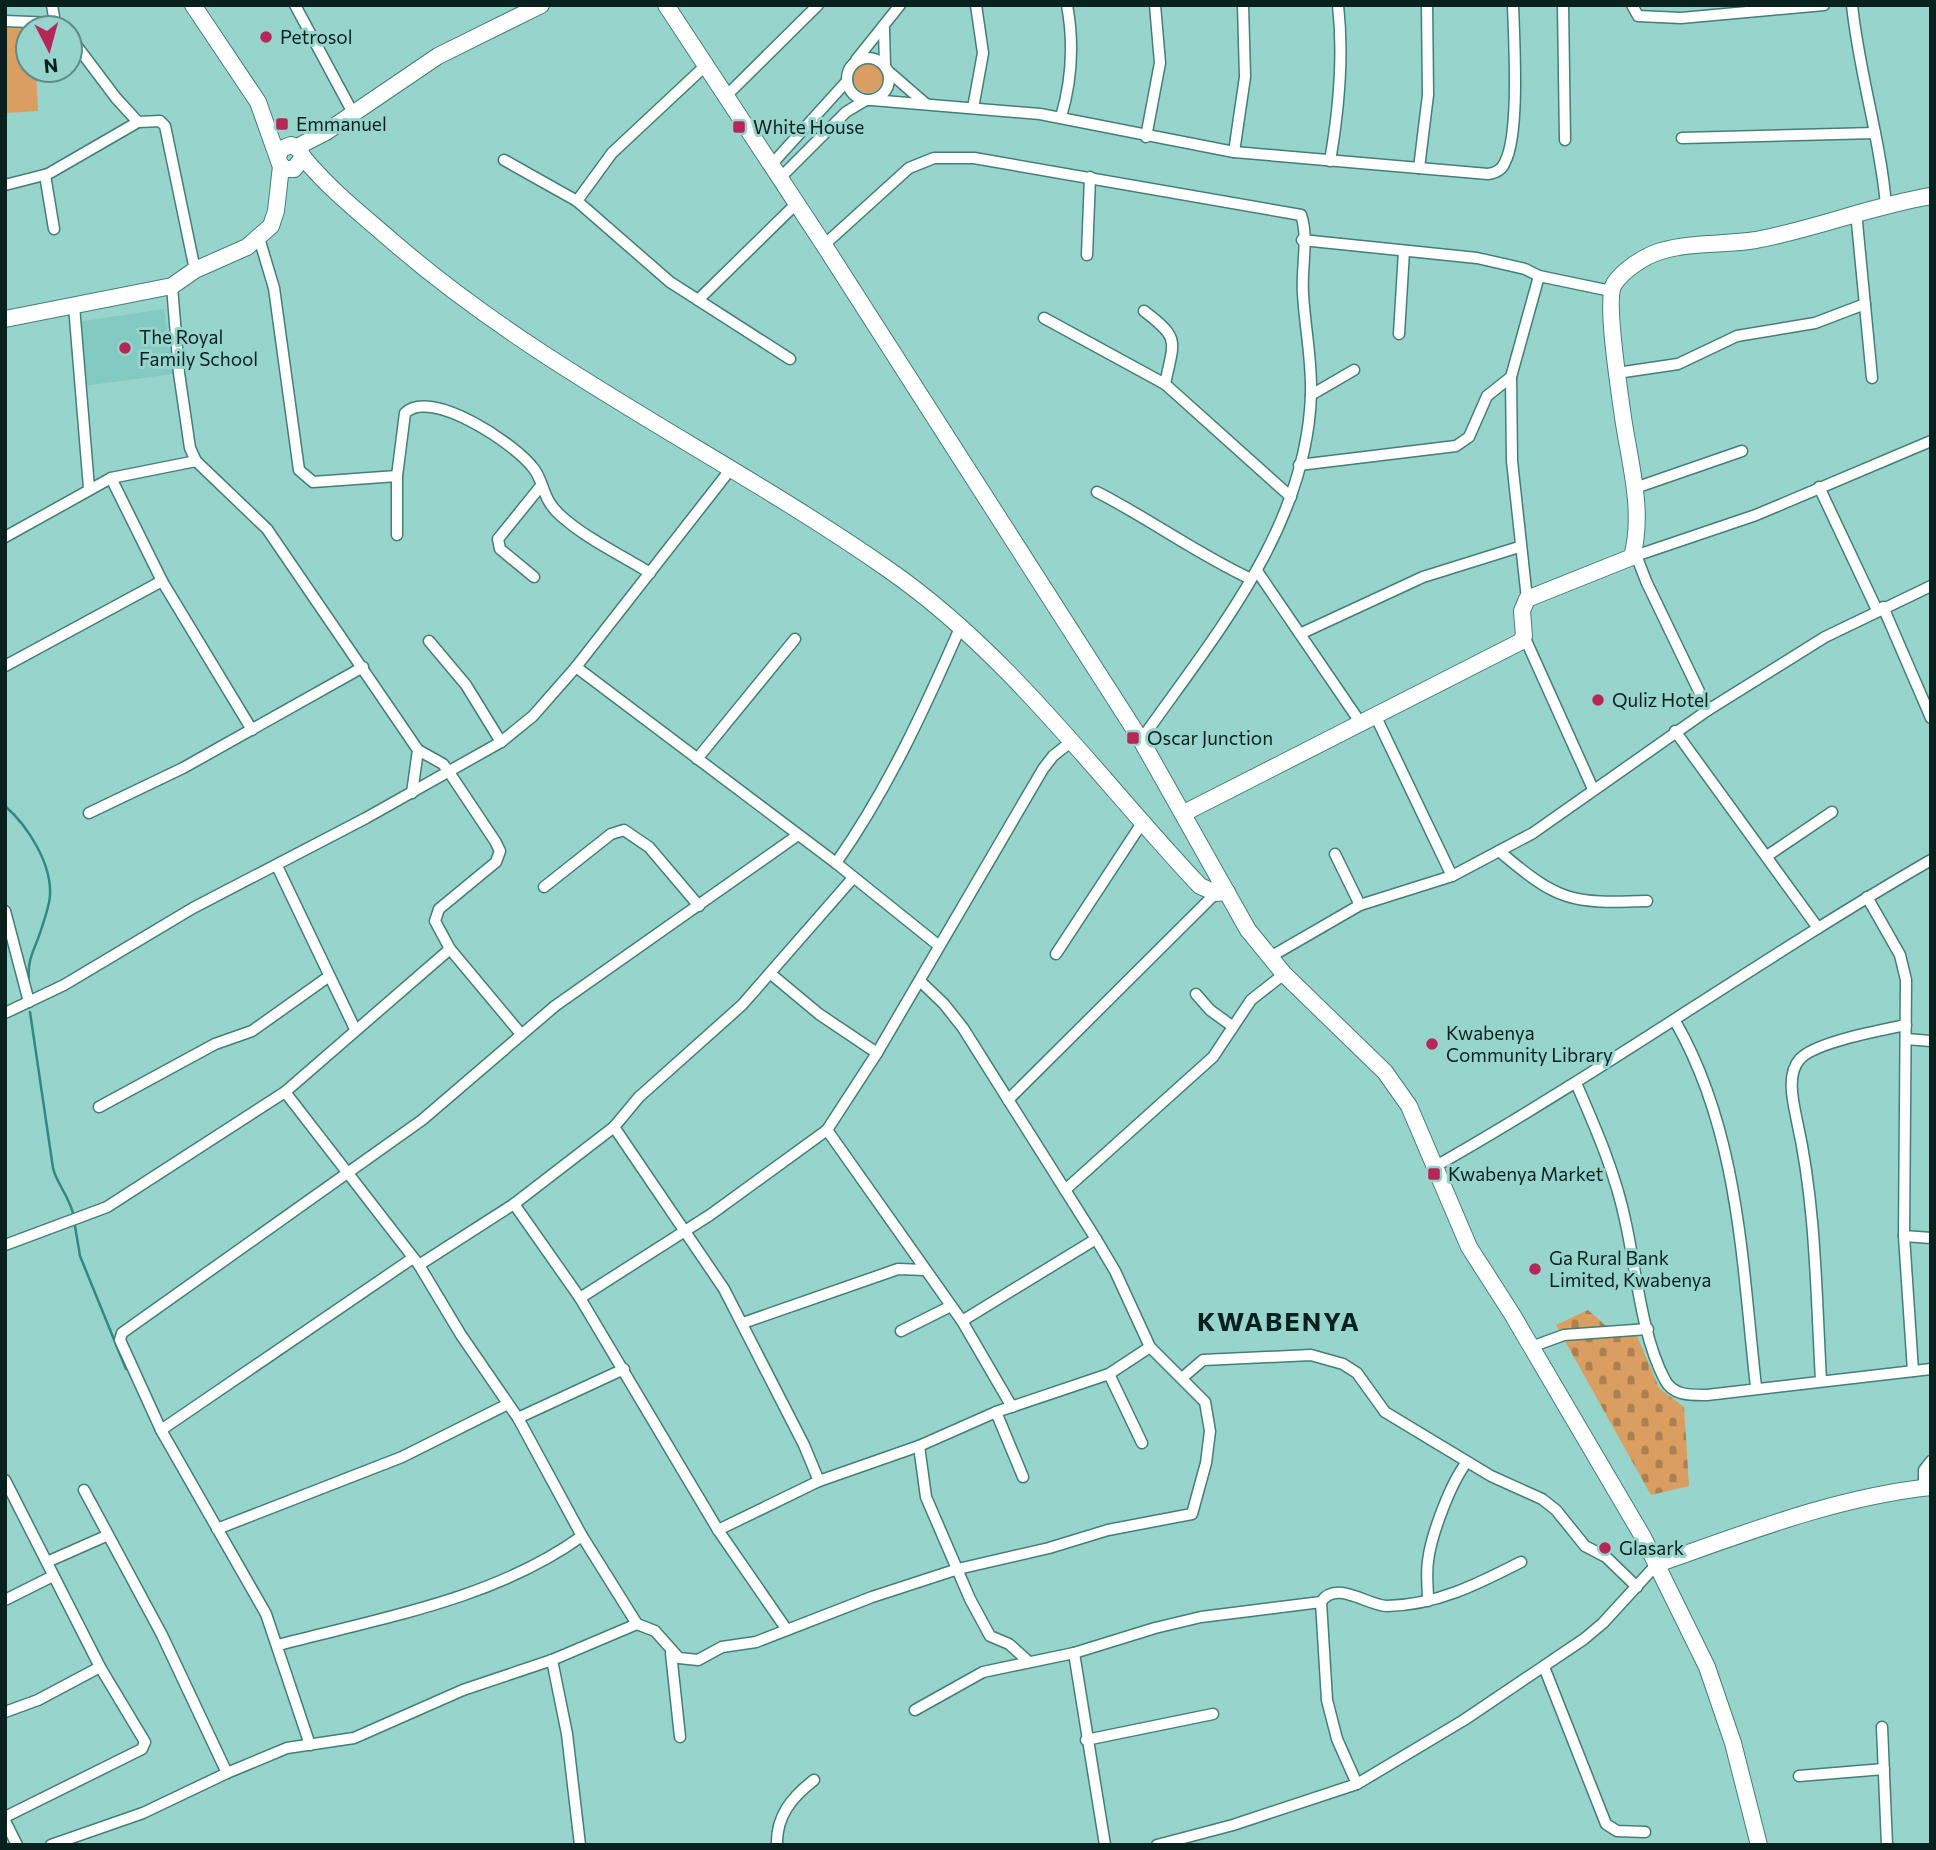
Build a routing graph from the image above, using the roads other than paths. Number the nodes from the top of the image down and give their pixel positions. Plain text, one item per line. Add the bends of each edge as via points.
1 (193, 5) edge
2 (295, 5) edge
3 (541, 5) edge
4 (666, 5) edge
5 (818, 5) edge
6 (900, 5) edge
7 (976, 5) edge
8 (1067, 5) edge
9 (1155, 5) edge
10 (1243, 5) edge
11 (1338, 5) edge
12 (1427, 5) edge
13 (1513, 5) edge
14 (1563, 5) edge
15 (1632, 5) edge
16 (1824, 5) edge
17 (1852, 5) edge
18 (1734, 9) edge
19 (884, 29) junction
20 (84, 56) edge
21 (854, 62) junction
22 (704, 67) junction
23 (887, 69) junction
24 (847, 81) junction
25 (725, 97) junction
26 (869, 100) junction
27 (926, 104) junction
28 (973, 108) junction
29 (353, 113) junction
30 (1061, 117) junction
31 (138, 122) junction
32 (1875, 133) junction
33 (1146, 137) junction
34 (1682, 138) dead end
35 (1565, 140) dead end
36 (788, 146) junction
37 (1234, 152) junction
38 (293, 158) junction
39 (799, 158) junction
40 (504, 160) dead end
41 (1330, 161) junction
42 (1419, 168) junction
43 (776, 171) junction
44 (45, 175) junction
45 (1090, 177) junction
46 (5, 185) edge
47 (1931, 196) edge
48 (577, 201) junction
49 (797, 203) junction
50 (1886, 205) junction
51 (1856, 212) junction
52 (54, 229) dead end
53 (259, 238) junction
54 (1303, 240) junction
55 (824, 246) junction
56 (1404, 251) junction
57 (1087, 255) dead end
58 (195, 270) junction
59 (1539, 276) junction
60 (172, 286) junction
61 (1611, 291) junction
62 (698, 300) junction
63 (1865, 304) junction
64 (74, 306) junction
65 (1144, 311) dead end
66 (1044, 318) dead end
67 (5, 319) edge
68 (1399, 334) dead end
69 (790, 359) dead end
70 (1354, 370) dead end
71 (1617, 373) junction
72 (1511, 377) junction
73 (1872, 378) dead end
74 (1165, 384) junction
75 (1311, 395) junction
76 (1931, 441) edge
77 (1742, 451) dead end
78 (196, 461) junction
79 (1299, 465) junction
80 (730, 470) junction
81 (397, 476) junction
82 (111, 478) junction
83 (540, 487) junction
84 (1819, 487) junction
85 (89, 488) junction
86 (1635, 488) junction
87 (1097, 492) dead end
88 (1291, 497) junction
89 (397, 535) dead end
90 (5, 537) edge
91 (1520, 547) junction
92 (1634, 556) junction
93 (650, 573) junction
94 (1254, 575) junction
95 (534, 577) dead end
96 (162, 581) junction
97 (1931, 586) edge
98 (1527, 599) junction
99 (1880, 608) junction
100 (960, 628) junction
101 (1302, 633) junction
102 (1524, 636) junction
103 (795, 639) dead end
104 (429, 641) dead end
105 (5, 666) edge
106 (363, 667) junction
107 (576, 667) junction
108 (1708, 710) junction
109 (1367, 718) junction
110 (1931, 718) edge
111 (251, 730) junction
112 (1675, 732) junction
113 (1141, 740) junction
114 (1072, 741) junction
115 (502, 742) junction
116 (418, 750) junction
117 (697, 759) junction
118 (450, 772) junction
119 (1592, 789) junction
120 (412, 793) junction
121 (1832, 812) dead end
122 (89, 813) dead end
123 (1184, 813) junction
124 (1142, 822) junction
125 (797, 835) junction
126 (1499, 850) junction
127 (1335, 854) dead end
128 (1766, 856) junction
129 (1931, 860) edge
130 (836, 863) junction
131 (277, 866) junction
132 (1452, 876) junction
133 (853, 878) junction
134 (544, 887) dead end
135 (1222, 892) junction
136 (1867, 897) junction
137 (1647, 901) dead end
138 (1360, 905) junction
139 (699, 906) junction
140 (5, 911) edge
141 (1818, 928) junction
142 (938, 945) junction
143 (450, 949) junction
144 (1056, 954) dead end
145 (1270, 957) junction
146 (771, 974) junction
147 (1284, 974) junction
148 (328, 977) junction
149 (920, 981) junction
150 (1196, 994) dead end
151 (29, 1002) junction
152 (5, 1013) edge
153 (1675, 1021) junction
154 (1906, 1025) junction
155 (1233, 1026) junction
156 (355, 1029) junction
157 (521, 1034) junction
158 (1906, 1039) junction
159 (1931, 1041) edge
160 (877, 1053) junction
161 (1576, 1083) junction
162 (285, 1092) junction
163 (1008, 1100) junction
164 (99, 1107) dead end
165 (614, 1127) junction
166 (827, 1129) junction
167 (1436, 1166) junction
168 (350, 1173) junction
169 (1065, 1190) junction
170 (514, 1204) junction
171 (686, 1230) junction
172 (1904, 1236) junction
173 (1931, 1238) edge
174 (1096, 1239) junction
175 (5, 1245) edge
176 (908, 1245) junction
177 (416, 1261) junction
178 (898, 1269) junction
179 (925, 1270) junction
180 (580, 1298) junction
181 (951, 1306) junction
182 (962, 1321) junction
183 (743, 1323) junction
184 (1648, 1329) junction
185 (901, 1331) dead end
186 (1150, 1347) junction
187 (1531, 1347) junction
188 (624, 1369) junction
189 (1931, 1369) edge
190 (1913, 1371) junction
191 (1108, 1374) junction
192 (1182, 1378) junction
193 (1821, 1380) junction
194 (1756, 1387) junction
195 (508, 1404) junction
196 (1012, 1408) junction
197 (996, 1412) junction
198 (518, 1418) junction
199 (161, 1430) junction
200 (1142, 1443) dead end
201 (919, 1446) junction
202 (1931, 1461) edge
203 (1467, 1462) junction
204 (1023, 1477) dead end
205 (5, 1480) edge
206 (819, 1481) junction
207 (1927, 1487) edge
208 (83, 1490) dead end
209 (216, 1529) junction
210 (718, 1530) junction
211 (106, 1536) junction
212 (582, 1536) junction
213 (47, 1562) junction
214 (1521, 1562) dead end
215 (1657, 1564) junction
216 (957, 1569) junction
217 (53, 1576) junction
218 (1637, 1587) junction
219 (5, 1600) edge
220 (1429, 1601) junction
221 (1321, 1602) junction
222 (638, 1623) junction
223 (787, 1630) junction
224 (278, 1645) junction
225 (671, 1653) junction
226 (1074, 1653) junction
227 (552, 1660) junction
228 (1029, 1662) junction
229 (100, 1667) junction
230 (1544, 1667) junction
231 (915, 1710) dead end
232 (5, 1712) edge
233 (1213, 1713) dead end
234 (1882, 1727) dead end
235 (680, 1737) dead end
236 (1086, 1740) junction
237 (310, 1745) junction
238 (1884, 1769) junction
239 (227, 1773) junction
240 (1799, 1776) dead end
241 (814, 1780) dead end
242 (1357, 1784) junction
243 (5, 1819) edge
244 (1645, 1832) dead end
245 (18, 1845) edge
246 (51, 1845) edge
247 (580, 1845) edge
248 (777, 1845) edge
249 (1105, 1845) edge
250 (1157, 1845) edge
251 (1759, 1845) edge
252 (1887, 1845) edge

1 - 38 main road
2 - 29 street
3 - 29 main road via 438,56
4 - 22 main road
5 - 25 street
6 - 19 street
7 - 28 street via 983,53
8 - 30 street via 1071,67
9 - 33 street via 1160,63
10 - 37 street via 1245,77
11 - 41 street via 1342,62
12 - 42 street via 1428,96
13 - 42 street via 1514,108 1506,161 1488,174
14 - 35 street
15 - 18 street via 1638,16 1656,18
16 - 18 street
17 - 32 street
19 - 21 street
19 - 23 street
20 - 31 street
21 - 23 street via 867,57
21 - 24 street
22 - 25 main road
22 - 48 street via 612,153
23 - 26 street via 885,92
23 - 27 street
24 - 26 street via 853,94
24 - 36 street
25 - 43 main road
26 - 27 street
26 - 39 street via 846,112
27 - 28 street
28 - 30 street
29 - 38 main road
30 - 33 street
31 - 44 street
31 - 58 street via 160,121 165,126
32 - 34 street
32 - 50 street
33 - 37 street
36 - 39 street
36 - 43 street
37 - 41 street
38 - 53 main road via 271,226
38 - 80 main road via 457,294 574,376
39 - 43 street
40 - 48 street
41 - 42 street
43 - 49 main road
44 - 46 street
44 - 52 street
45 - 54 street via 1298,213 1303,218
45 - 55 street via 974,158 934,158 909,168
45 - 57 street
47 - 50 main road
48 - 62 street via 642,260
49 - 55 main road
49 - 62 street
50 - 51 main road
51 - 61 main road via 1756,240 1660,251 1633,266
51 - 63 street
53 - 58 main road
53 - 81 street via 274,288 299,470 313,482
54 - 56 street
54 - 75 street via 1302,292 1311,349
55 - 113 main road
56 - 59 street via 1496,262
56 - 68 street
58 - 60 main road
59 - 61 street
59 - 72 street
60 - 64 main road
60 - 78 street via 179,373
61 - 71 main road
62 - 69 street
63 - 71 street via 1815,323 1737,337 1678,364
63 - 73 street
64 - 67 main road
64 - 85 street
65 - 74 street via 1169,330 1172,339
66 - 74 street
70 - 75 street
71 - 86 main road
72 - 79 street via 1487,396 1469,437 1456,446
72 - 91 street
74 - 88 street
75 - 79 street
76 - 84 street
77 - 86 street
78 - 82 street
78 - 106 street via 267,529
79 - 88 street
80 - 93 street
80 - 100 main road via 891,571
81 - 83 street via 405,413 425,407 457,415 517,450 536,471
81 - 89 street
82 - 85 street
82 - 96 street
83 - 93 street via 558,514
83 - 95 street via 498,539 500,549
84 - 92 street via 1756,515
84 - 99 street
85 - 90 street
86 - 92 main road
87 - 94 street via 1209,558
88 - 94 street
91 - 98 street
91 - 101 street via 1423,577
92 - 98 main road
92 - 108 street
93 - 107 street
94 - 101 street
94 - 113 street
96 - 105 street
96 - 111 street
97 - 99 street
98 - 102 main road via 1522,616
99 - 108 street
99 - 110 street
100 - 114 main road
100 - 130 street via 879,799
101 - 109 street
102 - 109 main road
102 - 119 street
103 - 117 street
104 - 115 street via 467,685
106 - 111 street
106 - 116 street
107 - 115 street via 533,716
107 - 117 street
108 - 112 street
109 - 123 main road
109 - 132 street
111 - 122 street
112 - 119 street
112 - 128 street
113 - 123 main road
114 - 124 main road
114 - 142 street via 1043,769
115 - 118 street
116 - 118 street
116 - 120 street
117 - 125 street
118 - 120 street
118 - 143 street via 500,852 496,862 436,913
119 - 126 street via 1533,833
120 - 131 street
121 - 128 street
123 - 135 main road
124 - 135 main road via 1200,886
124 - 144 street
125 - 130 street
125 - 139 street
126 - 132 street
126 - 137 street via 1564,898
127 - 138 street
128 - 141 street
129 - 136 street
130 - 133 street
131 - 148 street
131 - 151 street via 193,908
132 - 138 street
133 - 142 street
133 - 146 street
134 - 139 street via 611,834 624,830 649,847
135 - 145 main road
135 - 163 street
136 - 141 street
136 - 154 street via 1904,967
138 - 145 street
139 - 157 street
140 - 151 street
141 - 153 street
142 - 149 street
143 - 156 street
143 - 157 street
145 - 147 main road
146 - 160 street
146 - 165 street via 715,1032 639,1097
147 - 155 street via 1257,993
147 - 167 main road via 1392,1081
148 - 156 street
148 - 164 street via 252,1031 215,1044
149 - 160 street
149 - 163 street via 962,1028
150 - 155 street
151 - 152 street
153 - 161 street
153 - 194 street via 1712,1103 1734,1191
154 - 158 street
154 - 193 street via 1816,1048 1794,1067 1794,1109 1814,1225
155 - 169 street via 1205,1065
156 - 162 street
157 - 168 street via 441,1104
158 - 159 street
158 - 172 street
160 - 166 street
161 - 167 street
161 - 184 street via 1613,1171
162 - 168 street
162 - 175 street via 107,1207
163 - 169 street
165 - 170 street
165 - 171 street
166 - 171 street
166 - 176 street
167 - 187 main road via 1469,1247
168 - 177 street
168 - 199 street via 239,1247 122,1334 120,1340
169 - 174 street
170 - 177 street
170 - 180 street
171 - 180 street
171 - 183 street
172 - 173 street
172 - 190 street
174 - 182 street
174 - 186 street
176 - 178 street
176 - 179 street
177 - 195 street
177 - 199 street
178 - 179 street
178 - 183 street
179 - 181 street
180 - 188 street
181 - 182 street
181 - 185 street
182 - 196 street
183 - 206 street
184 - 187 street via 1564,1335
184 - 194 street via 1665,1380 1679,1393 1707,1395
186 - 191 street
186 - 192 street
187 - 215 main road
188 - 198 street
188 - 210 street
189 - 190 street
190 - 193 street
191 - 196 street
191 - 200 street
192 - 203 street via 1203,1360 1311,1355 1336,1361 1357,1373 1385,1412
192 - 216 street via 1205,1402 1210,1423 1206,1463 1192,1514 1108,1530
193 - 194 street
195 - 198 street
195 - 209 street via 402,1457
196 - 197 street
197 - 201 street
197 - 204 street
198 - 212 street
199 - 209 street
201 - 206 street
201 - 216 street via 926,1497
202 - 207 street via 1924,1470
203 - 218 street via 1542,1499 1585,1546 1606,1557
203 - 220 street via 1434,1537 1428,1561
205 - 213 street
206 - 210 street
207 - 215 main road via 1838,1504
208 - 211 street
209 - 224 street via 266,1614
210 - 223 street
211 - 213 street
211 - 239 street via 162,1635
212 - 222 street
212 - 224 street via 538,1564 463,1594
213 - 217 street
214 - 220 street via 1462,1592
215 - 218 street
215 - 251 main road via 1716,1693
216 - 223 street
216 - 228 street via 987,1632
217 - 219 street
217 - 229 street
218 - 230 street via 1603,1623
220 - 221 street via 1386,1606 1342,1594
221 - 226 street via 1201,1618
221 - 242 street via 1327,1700 1337,1739
222 - 225 street via 655,1631
222 - 227 street
223 - 225 street via 749,1644 722,1647 698,1660
224 - 237 street
225 - 235 street
226 - 228 street
226 - 236 street
227 - 237 street via 463,1690 354,1738
227 - 247 street via 567,1734
228 - 231 street via 971,1676
229 - 232 street
229 - 243 street via 145,1742 142,1749
230 - 242 street
230 - 244 street via 1602,1818 1617,1831
233 - 236 street
234 - 238 street
236 - 249 street
237 - 239 street via 287,1748
238 - 240 street
238 - 252 street
239 - 246 street via 143,1813
241 - 248 street via 788,1803
242 - 250 street
243 - 245 street

